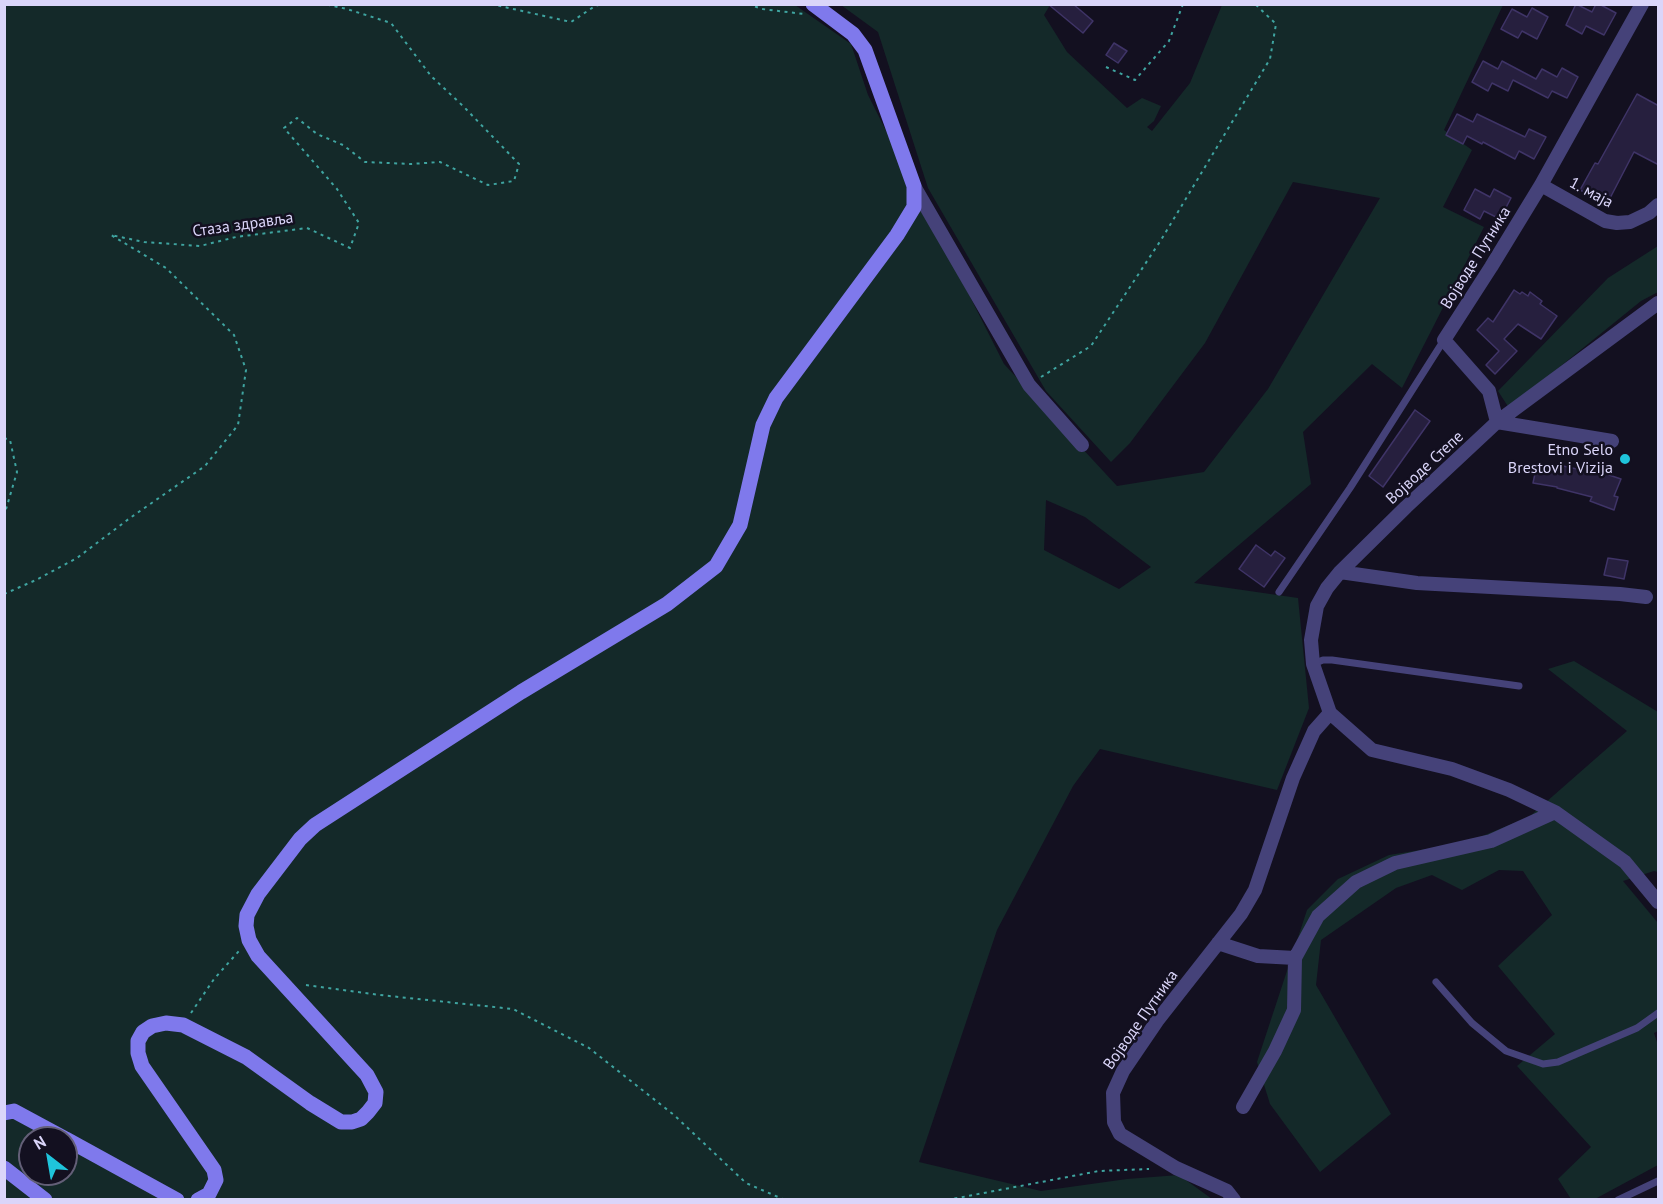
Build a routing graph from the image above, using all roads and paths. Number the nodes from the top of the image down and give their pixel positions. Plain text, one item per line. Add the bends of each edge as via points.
1 (324, 4) edge
2 (491, 4) edge
3 (603, 4) edge
4 (748, 4) edge
5 (1183, 4) edge
6 (1255, 4) edge
7 (1642, 4) edge
8 (809, 10) edge
9 (1106, 67) dead end
10 (1540, 184) junction
11 (914, 186) junction
12 (1659, 205) edge
13 (1659, 303) edge
14 (1444, 340) junction
15 (1029, 386) junction
16 (1497, 422) junction
17 (4, 438) edge
18 (1612, 441) dead end
19 (1082, 445) dead end
20 (4, 516) edge
21 (1340, 572) junction
22 (1279, 592) dead end
23 (4, 594) edge
24 (1646, 597) dead end
25 (1313, 664) junction
26 (1519, 686) dead end
27 (1330, 713) junction
28 (1555, 812) junction
29 (1659, 902) edge
30 (249, 940) junction
31 (1218, 943) junction
32 (1295, 958) junction
33 (282, 982) junction
34 (1436, 982) dead end
35 (1659, 1013) edge
36 (183, 1025) junction
37 (1243, 1107) dead end
38 (4, 1113) edge
39 (41, 1126) edge
40 (78, 1146) edge
41 (4, 1168) edge
42 (1176, 1168) junction
43 (1659, 1181) edge
44 (45, 1200) edge
45 (177, 1200) edge
46 (198, 1200) edge
47 (785, 1200) edge
48 (947, 1200) edge
49 (1234, 1200) edge
50 (1618, 1200) edge

1 - 23 path, Стаза здравља via 391,23 431,76 519,164 514,181 488,185 440,162 365,162 297,118 285,128 337,189 359,224 350,248 307,228 200,246 111,235 166,268 234,335 246,370 238,425 205,466 77,558
2 - 3 path via 571,22
4 - 8 path via 762,9
5 - 9 path via 1169,41 1135,80
6 - 15 path via 1276,24 1270,59 1161,240 1091,346
7 - 10 street, Војводе Путника
8 - 11 street via 853,34 865,50
10 - 12 street, 1. маја via 1605,221 1630,222
10 - 14 street, Војводе Путника
11 - 15 street
11 - 30 street via 914,207 897,235 776,398 763,425 740,525 717,566 667,604 521,692 315,825 258,894 247,915
13 - 16 street, Војводе Степе
14 - 16 street via 1490,391
14 - 22 lane
15 - 19 street
16 - 18 street
16 - 21 street, Војводе Степе
17 - 20 path via 10,440 17,472
21 - 24 street via 1417,583
21 - 25 street, Војводе Степе via 1317,606 1311,640
25 - 26 lane via 1332,660
25 - 27 street, Војводе Степе
27 - 28 street via 1372,750 1452,769
27 - 31 street, Војводе Путника via 1314,731 1293,778 1255,890
28 - 29 street via 1625,862
28 - 32 street via 1491,841 1395,863 1356,882 1318,916
30 - 33 street
30 - 36 path via 214,979
31 - 32 street via 1258,956
31 - 42 street, Војводе Путника via 1157,1021 1113,1093 1114,1122 1120,1134
32 - 37 street via 1294,1010
33 - 36 street via 373,1084 375,1103 361,1119 341,1122 246,1057
33 - 47 path via 513,1009 589,1048 674,1115 746,1182
34 - 35 lane via 1472,1023 1506,1051 1543,1064 1558,1062 1637,1028
36 - 46 street via 166,1023 142,1032 138,1053 142,1066 214,1170 216,1180 208,1194
38 - 39 street via 14,1111
40 - 45 street
41 - 44 street
42 - 48 path via 1099,1171
42 - 49 street, Војводе Путника via 1227,1191
43 - 50 lane

